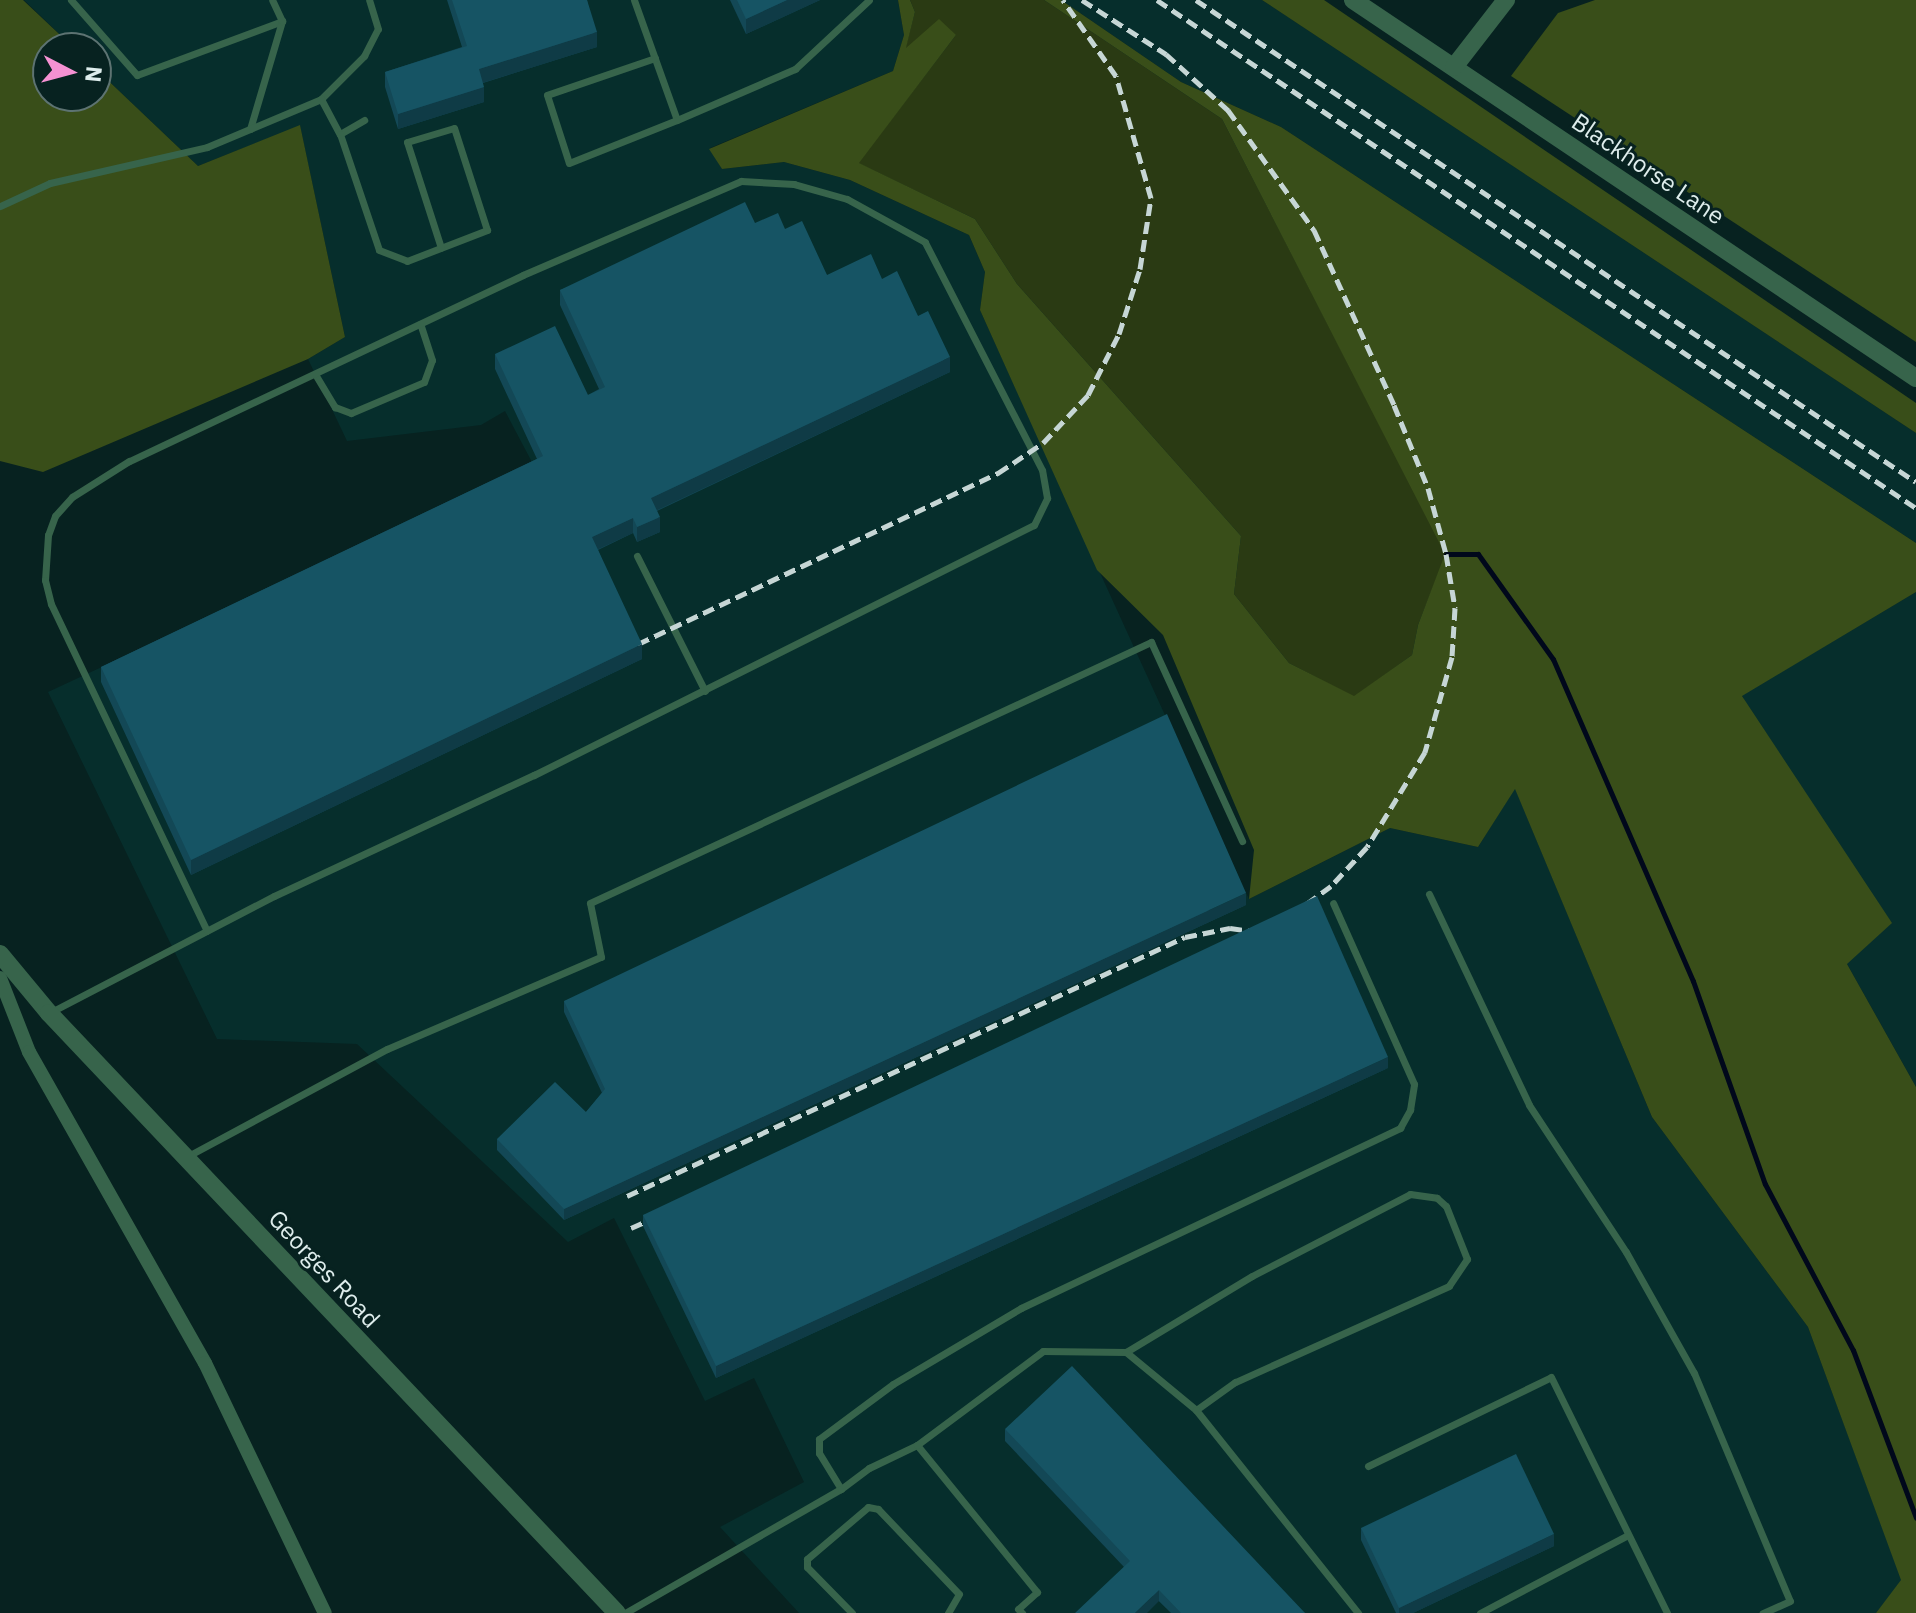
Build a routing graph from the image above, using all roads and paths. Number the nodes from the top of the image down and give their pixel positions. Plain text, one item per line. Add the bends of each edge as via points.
1 (71, 0) edge
2 (272, 0) edge
3 (369, 0) edge
4 (634, 0) edge
5 (869, 0) edge
6 (1353, 0) edge
7 (1506, 0) edge
8 (282, 21) junction
9 (655, 58) junction
10 (1454, 67) junction
11 (321, 99) junction
12 (364, 120) dead end
13 (677, 120) junction
14 (250, 129) junction
15 (340, 134) junction
16 (0, 206) edge
17 (441, 248) junction
18 (420, 324) junction
19 (315, 374) junction
20 (1916, 378) edge
21 (637, 556) dead end
22 (705, 691) junction
23 (1242, 841) dead end
24 (1429, 894) dead end
25 (1333, 903) dead end
26 (207, 931) junction
27 (0, 954) edge
28 (0, 978) edge
29 (49, 1013) junction
30 (186, 1157) junction
31 (1126, 1352) junction
32 (1196, 1410) junction
33 (917, 1445) junction
34 (1368, 1466) dead end
35 (841, 1489) junction
36 (1628, 1535) junction
37 (325, 1613) edge
38 (617, 1613) edge
39 (625, 1613) edge
40 (852, 1613) edge
41 (948, 1613) edge
42 (1022, 1613) edge
43 (1358, 1613) edge
44 (1480, 1613) edge
45 (1667, 1613) edge
46 (1763, 1613) edge

1 - 8 lane via 137,75
2 - 8 lane
3 - 11 lane via 378,29 364,56
4 - 9 lane
5 - 13 lane via 795,69
6 - 10 street, Blackhorse Lane
7 - 10 street
8 - 14 lane
9 - 13 lane
9 - 13 lane via 547,95 569,163
10 - 20 street, Blackhorse Lane
11 - 14 lane
11 - 15 lane
12 - 15 lane
14 - 16 lane via 207,147 50,183
15 - 17 lane via 379,250 407,261
17 - 17 lane via 487,230 454,128 407,142
18 - 19 lane
18 - 19 lane via 432,360 424,382 351,413 335,407
18 - 22 lane via 741,181 794,184 847,199 925,242 1042,470 1047,486 1044,514 1014,538
19 - 26 lane via 93,482 55,516 48,535 45,580 60,628
21 - 22 lane
22 - 26 lane
23 - 30 lane via 1151,642 590,903 601,957 387,1049
24 - 46 lane via 1529,1105 1626,1252 1694,1373 1790,1601
25 - 35 lane via 1414,1084 1410,1110 1400,1128 1021,1308 893,1384 819,1439 819,1453
26 - 29 lane
27 - 29 street, Georges Road
28 - 37 street via 29,1052 205,1363
29 - 30 street, Georges Road
30 - 38 street, Georges Road
31 - 32 lane
31 - 32 lane via 1252,1276 1410,1194 1437,1198 1446,1206 1467,1259 1449,1286 1235,1382
31 - 33 lane via 1043,1351
32 - 43 lane
33 - 35 lane via 869,1468
33 - 42 lane via 1037,1592 1018,1609
34 - 36 lane via 1551,1377
35 - 39 lane
36 - 44 lane
36 - 45 lane
40 - 41 lane via 807,1567 807,1559 868,1507 878,1509 959,1594

